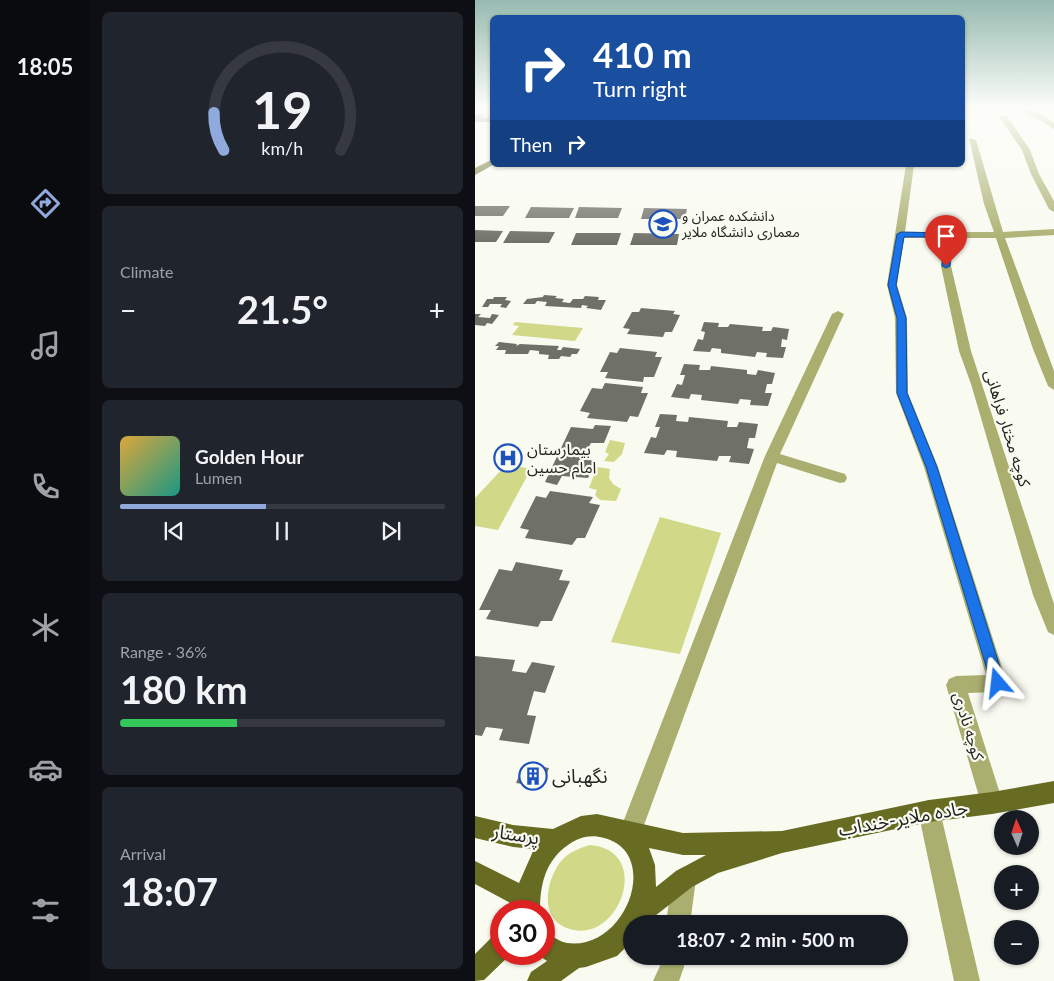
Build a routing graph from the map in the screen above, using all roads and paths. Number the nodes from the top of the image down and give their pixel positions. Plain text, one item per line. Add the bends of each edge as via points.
1 (975, 153) edge
2 (1027, 153) edge
3 (490, 156) edge
4 (475, 163) edge
5 (490, 163) edge
6 (910, 167) edge
7 (475, 172) edge
8 (1054, 209) edge
9 (1054, 232) edge
10 (901, 234) junction
11 (948, 235) junction
12 (1000, 235) junction
13 (839, 314) dead end
14 (1054, 386) edge
15 (772, 456) junction
16 (840, 478) dead end
17 (1054, 627) edge
18 (1054, 792) edge
19 (992, 803) junction
20 (929, 811) junction
21 (475, 827) edge
22 (628, 829) junction
23 (556, 840) junction
24 (782, 842) junction
25 (475, 872) edge
26 (684, 879) junction
27 (519, 900) edge
28 (528, 900) edge
29 (637, 915) edge
30 (638, 915) edge
31 (679, 915) edge
32 (623, 934) edge
33 (555, 952) edge
34 (490, 957) edge
35 (573, 957) junction
36 (672, 965) edge
37 (475, 971) edge
38 (540, 981) edge
39 (666, 981) edge
40 (967, 981) edge

1 - 12 street
2 - 8 street
3 - 4 main road
5 - 7 main road
6 - 10 street, کوچه نادری
9 - 12 street
10 - 11 street
10 - 19 street, کوچه نادری via 892,285 901,318 902,393 931,467 998,683 957,685
11 - 12 street
11 - 17 street, کوچه مختار فراهانی via 946,266 965,351
12 - 14 street
13 - 15 street
15 - 16 street
15 - 22 street
18 - 19 main road, جاده ملایر-خنداب
19 - 20 main road, جاده ملایر-خنداب
20 - 24 main road, جاده ملایر-خنداب
20 - 40 street
21 - 23 main road, پرستار via 513,836
22 - 23 main road via 590,825
22 - 24 main road via 683,844
22 - 29 main road via 643,860 646,879
23 - 28 main road via 541,856 531,877
24 - 26 main road via 713,863
25 - 27 main road
26 - 30 main road
26 - 31 street
32 - 35 main road via 610,946 593,954
33 - 35 main road
34 - 37 main road
35 - 38 main road
36 - 39 street

